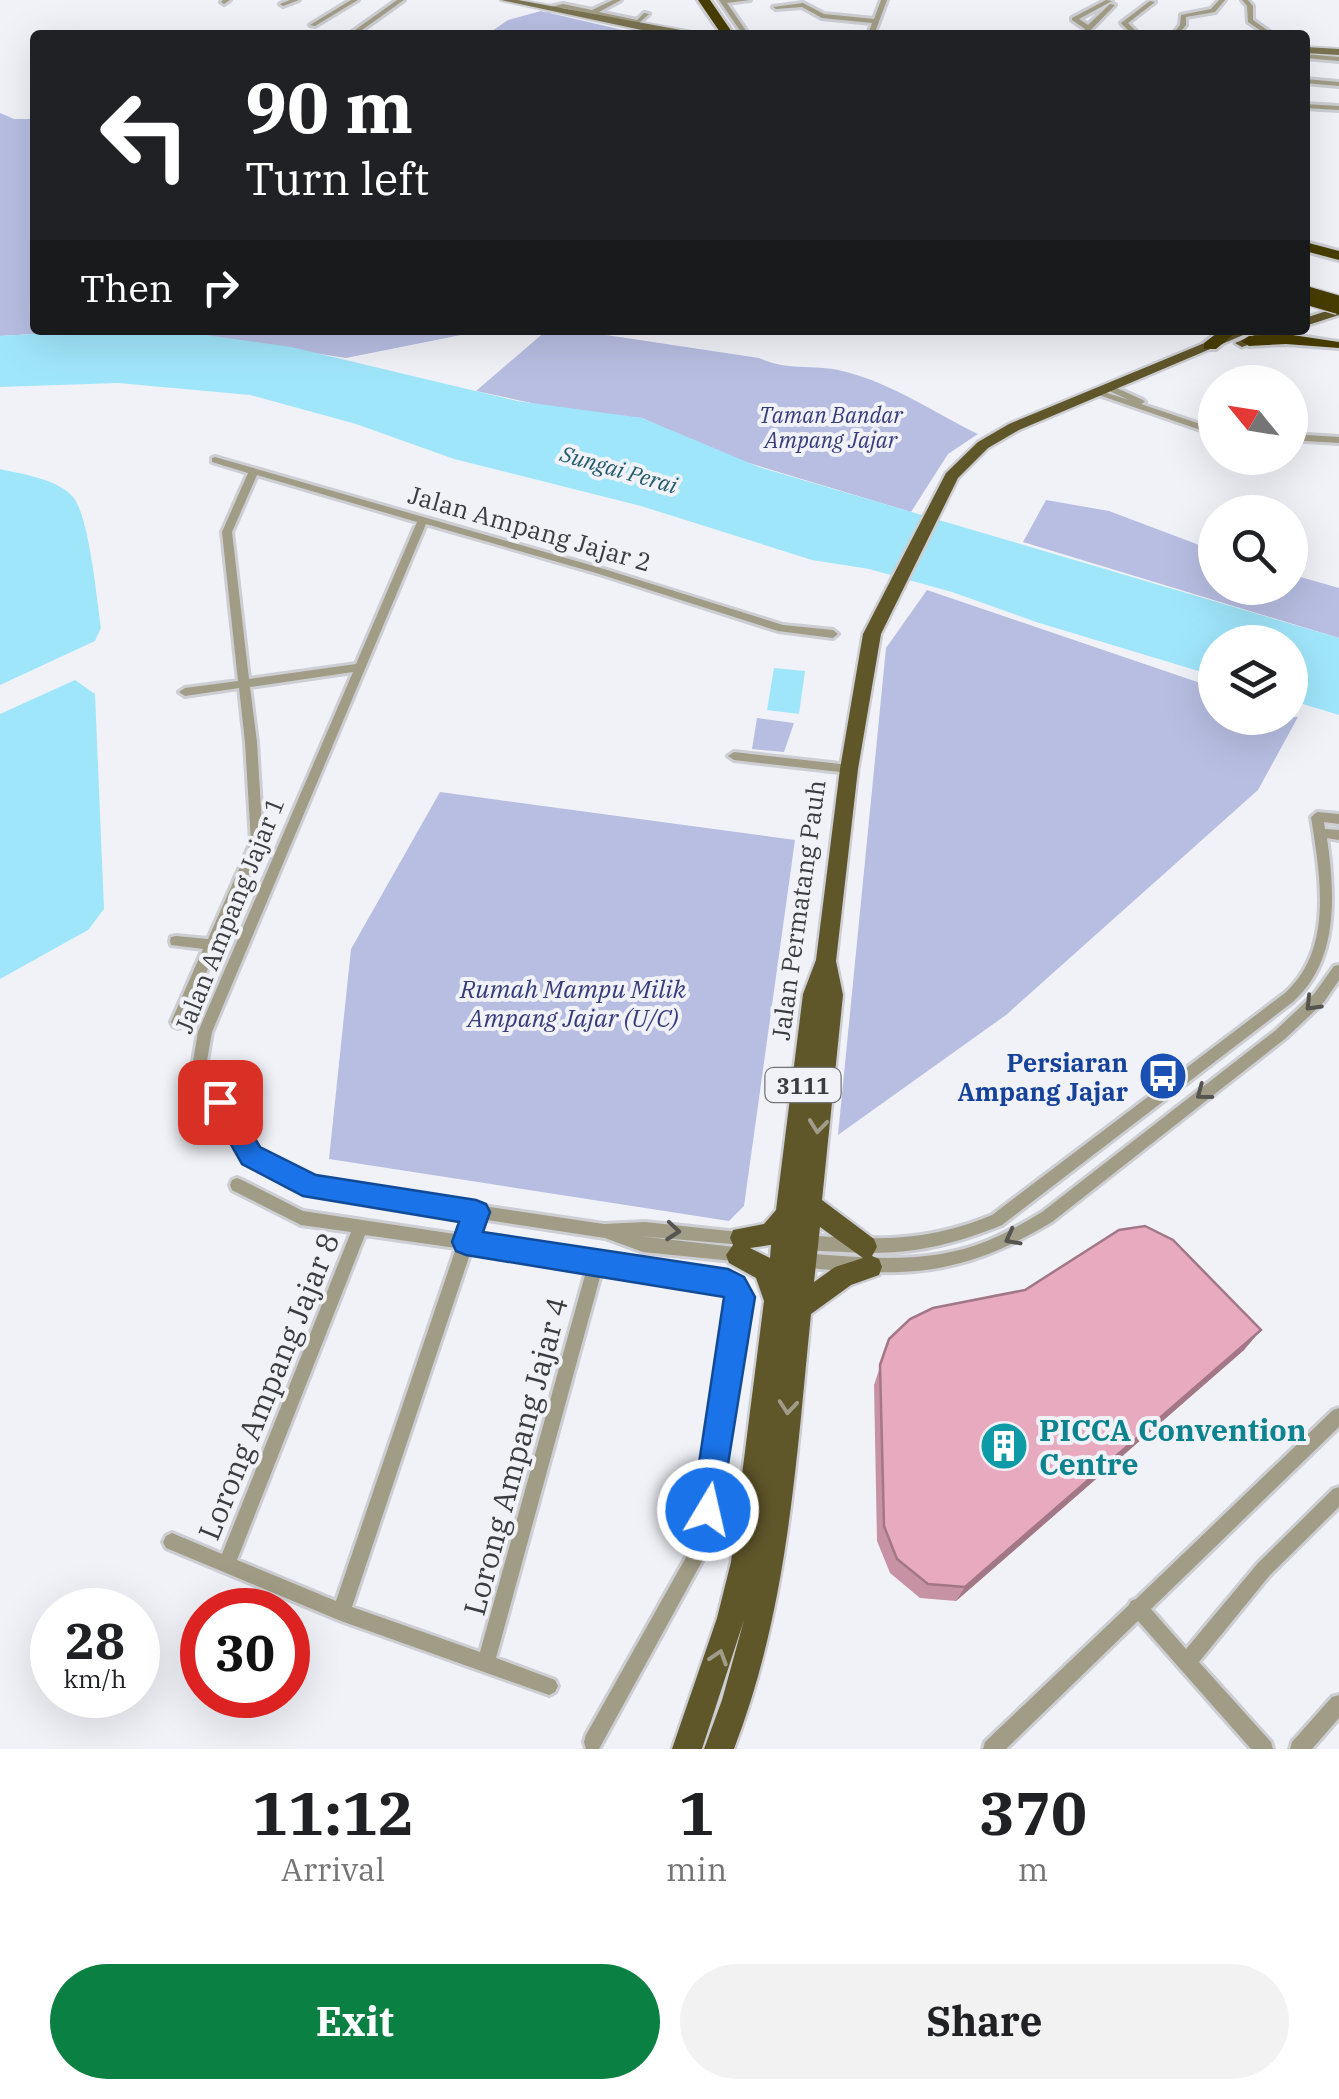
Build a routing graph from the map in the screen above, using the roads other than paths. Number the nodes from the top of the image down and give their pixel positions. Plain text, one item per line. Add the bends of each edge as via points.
1 (296, 0) edge
2 (355, 0) edge
3 (401, 0) edge
4 (505, 0) edge
5 (618, 0) edge
6 (688, 0) edge
7 (704, 0) edge
8 (747, 0) edge
9 (884, 0) edge
10 (1260, 0) edge
11 (722, 1) edge
12 (1246, 1) edge
13 (1152, 2) edge
14 (1220, 2) edge
15 (1111, 3) edge
16 (1206, 3) dead end
17 (283, 4) dead end
18 (549, 4) edge
19 (776, 7) dead end
20 (588, 14) junction
21 (646, 14) dead end
22 (874, 21) junction
23 (313, 24) dead end
24 (358, 30) edge
25 (676, 30) edge
26 (709, 30) edge
27 (725, 30) edge
28 (742, 30) edge
29 (872, 30) edge
30 (1083, 30) edge
31 (1087, 30) edge
32 (1132, 30) edge
33 (1179, 30) edge
34 (1263, 30) edge
35 (1310, 53) edge
36 (1339, 56) edge
37 (1310, 81) edge
38 (1339, 84) edge
39 (1310, 106) edge
40 (1339, 108) edge
41 (1310, 247) edge
42 (1339, 256) edge
43 (1310, 288) edge
44 (1310, 297) edge
45 (1339, 297) edge
46 (1310, 307) edge
47 (1339, 308) edge
48 (1310, 320) edge
49 (1224, 335) edge
50 (1248, 335) edge
51 (1300, 335) edge
52 (1336, 345) edge
53 (1210, 346) junction
54 (1132, 380) junction
55 (1104, 391) junction
56 (1198, 422) edge
57 (1308, 435) edge
58 (1337, 436) edge
59 (216, 460) dead end
60 (254, 471) junction
61 (423, 520) junction
62 (833, 634) dead end
63 (360, 667) junction
64 (244, 683) junction
65 (185, 692) dead end
66 (734, 756) dead end
67 (849, 769) junction
68 (1339, 820) edge
69 (1318, 825) junction
70 (1339, 834) edge
71 (176, 940) dead end
72 (212, 945) junction
73 (1339, 970) edge
74 (178, 1022) dead end
75 (238, 1185) dead end
76 (799, 1208) junction
77 (476, 1212) junction
78 (360, 1228) junction
79 (466, 1242) junction
80 (740, 1246) junction
81 (794, 1251) junction
82 (867, 1257) junction
83 (596, 1262) junction
84 (787, 1309) junction
85 (1339, 1416) edge
86 (1339, 1495) edge
87 (172, 1542) dead end
88 (226, 1564) junction
89 (1137, 1607) junction
90 (341, 1612) junction
91 (1186, 1662) junction
92 (486, 1663) junction
93 (549, 1686) dead end
94 (1339, 1704) edge
95 (737, 1706) junction
96 (593, 1742) dead end
97 (688, 1749) edge
98 (719, 1749) edge
99 (734, 1749) edge
100 (992, 1749) edge
101 (1264, 1749) edge
102 (1299, 1749) edge

1 - 17 street
2 - 23 street
3 - 24 street
4 - 18 street
5 - 20 street
6 - 26 highway
7 - 27 highway
8 - 11 street
9 - 22 street
10 - 12 street
11 - 28 street
12 - 14 street
12 - 34 street via 1250,21
13 - 32 street via 1124,23
14 - 16 street
14 - 33 street via 1213,11 1183,16
15 - 30 street via 1074,18
15 - 31 street
18 - 20 street
19 - 22 street via 803,5 822,16
20 - 21 street via 638,22
20 - 25 street
22 - 29 street
35 - 36 street
37 - 38 street
39 - 40 street
41 - 42 highway
43 - 45 highway
44 - 47 highway, bridge
45 - 46 main road
47 - 48 main road
49 - 53 highway
50 - 52 highway
50 - 53 main road, Jalan Permatang Pauh / 3111
50 - 54 main road, Jalan Permatang Pauh / 3111 via 1158,377
51 - 52 highway
53 - 54 main road, Jalan Permatang Pauh / 3111
54 - 55 main road, Jalan Permatang Pauh / 3111
55 - 56 street
55 - 67 main road, Jalan Permatang Pauh / 3111 via 1014,427 951,476 866,654
57 - 58 street
59 - 60 street, Jalan Ampang Jajar 2
60 - 61 street, Jalan Ampang Jajar 2
60 - 64 street via 227,532
61 - 62 street, Jalan Ampang Jajar 2 via 782,628
61 - 63 street, Jalan Ampang Jajar 1
63 - 64 street
63 - 77 street, Jalan Ampang Jajar 1 via 205,1032 200,1061 251,1155 312,1187
64 - 65 street
64 - 72 street via 256,842
66 - 67 street
67 - 76 main road, Jalan Permatang Pauh / 3111 via 826,960 814,994
68 - 69 street
69 - 70 street
69 - 82 street via 1329,922 1302,985 997,1220 936,1243
71 - 72 street
72 - 74 street
73 -> 82 street via 1281,1034 1008,1242 958,1259
75 - 78 street via 301,1218
76 - 80 main road via 770,1234
76 - 81 main road, Jalan Permatang Pauh / 3111
76 - 82 main road
77 - 79 street
77 - 80 street, Jalan Ampang Jajar 1 via 604,1231 642,1246
78 - 79 street
78 - 88 street, Lorong Ampang Jajar 8
79 - 83 street
79 - 90 street
80 - 81 street, Jalan Ampang Jajar 1
80 - 84 main road via 770,1273
81 - 82 street
81 - 84 main road, Jalan Permatang Pauh
82 - 84 main road
83 - 92 street, Lorong Ampang Jajar 4
83 - 96 street via 728,1282 741,1297 702,1545
84 -> 95 main road via 774,1546
97 -> 84 main road via 745,1562
85 - 89 street
86 - 91 street
87 - 88 street
88 - 90 street
89 - 91 street
89 - 100 street
90 - 92 street
91 - 101 street
92 - 93 street
94 - 102 street
95 - 98 main road
95 - 99 street

